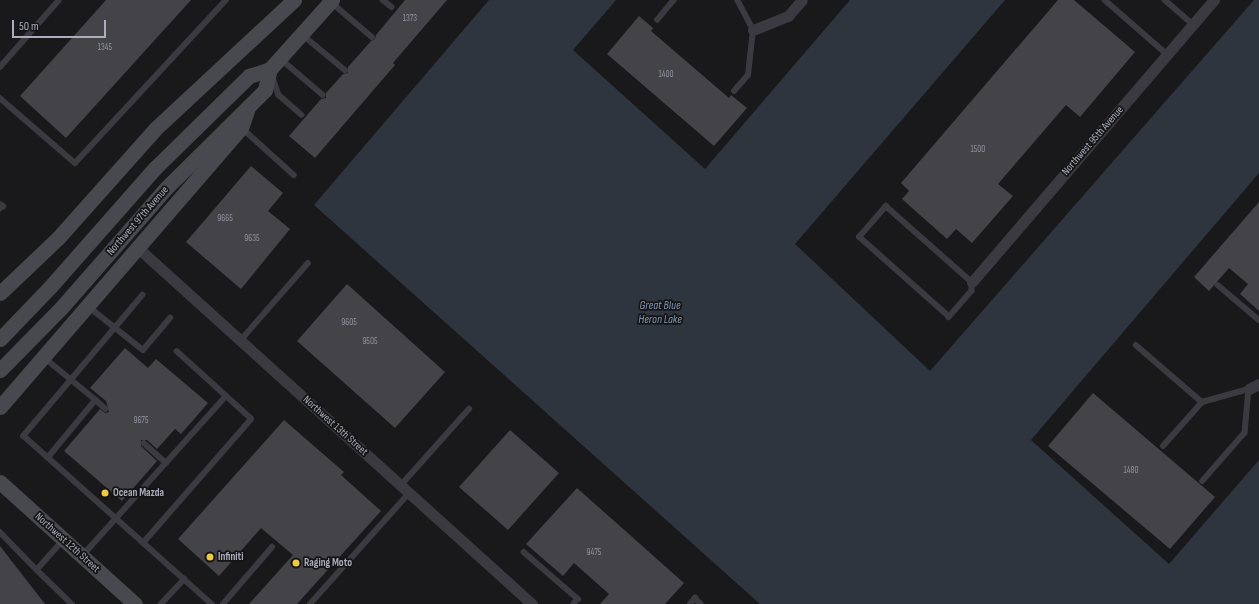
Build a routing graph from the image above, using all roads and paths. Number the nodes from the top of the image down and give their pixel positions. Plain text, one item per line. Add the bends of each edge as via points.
1 (59, 0) edge
2 (226, 0) edge
3 (294, 0) edge
4 (383, 0) edge
5 (674, 0) edge
6 (737, 0) edge
7 (802, 0) edge
8 (1105, 0) edge
9 (1164, 0) edge
10 (1214, 0) edge
11 (331, 1) edge
12 (392, 7) dead end
13 (657, 20) dead end
14 (1193, 24) junction
15 (753, 30) junction
16 (303, 35) junction
17 (372, 37) dead end
18 (1167, 54) junction
19 (275, 64) junction
20 (0, 67) edge
21 (345, 70) dead end
22 (734, 91) dead end
23 (323, 95) dead end
24 (0, 98) edge
25 (249, 106) junction
26 (302, 115) dead end
27 (241, 128) junction
28 (294, 175) dead end
29 (0, 204) edge
30 (0, 210) edge
31 (138, 248) junction
32 (308, 263) dead end
33 (972, 282) junction
34 (1218, 285) dead end
35 (0, 293) edge
36 (143, 295) dead end
37 (89, 306) junction
38 (170, 318) dead end
39 (1259, 320) edge
40 (115, 328) junction
41 (0, 339) edge
42 (240, 341) junction
43 (1136, 345) dead end
44 (177, 352) dead end
45 (44, 358) junction
46 (0, 370) edge
47 (72, 380) junction
48 (1254, 387) edge
49 (226, 396) junction
50 (96, 400) junction
51 (1202, 402) junction
52 (0, 407) edge
53 (469, 408) dead end
54 (106, 409) dead end
55 (144, 443) dead end
56 (1163, 446) dead end
57 (48, 458) junction
58 (166, 463) junction
59 (0, 482) edge
60 (1203, 482) dead end
61 (401, 485) junction
62 (410, 492) junction
63 (116, 519) junction
64 (0, 532) edge
65 (64, 540) junction
66 (142, 543) junction
67 (272, 547) dead end
68 (524, 552) dead end
69 (82, 556) junction
70 (37, 570) junction
71 (184, 580) junction
72 (72, 604) edge
73 (135, 604) edge
74 (161, 604) edge
75 (212, 604) edge
76 (223, 604) edge
77 (310, 604) edge
78 (532, 604) edge
79 (574, 604) edge
80 (690, 604) edge
81 (701, 604) edge

1 - 20 lane
2 - 24 lane via 75,163
3 - 35 street via 155,129 58,238
4 - 12 lane
5 - 13 lane
6 - 15 lane
7 - 15 street via 788,16
8 - 18 lane
9 - 14 lane
10 - 14 street, Northwest 95th Avenue
11 - 16 street, Northwest 97th Avenue
11 - 17 lane
14 - 18 street, Northwest 95th Avenue
15 - 22 lane via 748,74
16 - 19 street, Northwest 97th Avenue
16 - 21 lane
18 - 33 street, Northwest 95th Avenue
19 - 23 lane
19 - 25 street, Northwest 97th Avenue via 265,90
19 - 26 lane via 279,95
19 - 41 street, Northwest 97th Avenue via 249,76 160,162
25 - 27 street
25 - 46 street, Northwest 97th Avenue via 166,188 61,308
27 - 28 lane
27 - 31 street
29 - 30 lane via 3,206
31 - 37 street
31 - 42 street, Northwest 13th Street
32 - 42 lane
33 - 33 lane via 886,206 859,237 949,317 972,291
34 - 39 lane
36 - 40 lane
37 - 40 lane
37 - 45 street
38 - 40 lane via 143,350
40 - 47 lane
42 - 61 street, Northwest 13th Street
43 - 51 lane
44 - 49 lane
45 - 47 lane
45 - 52 street
47 - 50 lane
47 - 57 lane via 24,436
48 - 51 lane
48 - 60 lane via 1245,433
49 - 58 lane
49 - 66 lane via 251,419
50 - 54 lane
50 - 57 lane
51 - 56 lane
53 - 61 lane
55 - 58 lane
57 - 63 lane
58 - 63 lane
59 - 65 street, Northwest 12th Street
61 - 62 street, Northwest 13th Street
62 - 77 lane
62 - 78 street, Northwest 13th Street
63 - 66 lane
63 - 69 lane
64 - 70 lane
65 - 69 street, Northwest 12th Street
65 - 70 lane
66 - 71 lane
67 - 76 lane
68 - 79 lane via 578,599
69 - 73 street, Northwest 12th Street
70 - 72 lane
71 - 74 lane
71 - 75 lane
80 - 81 lane via 695,598

